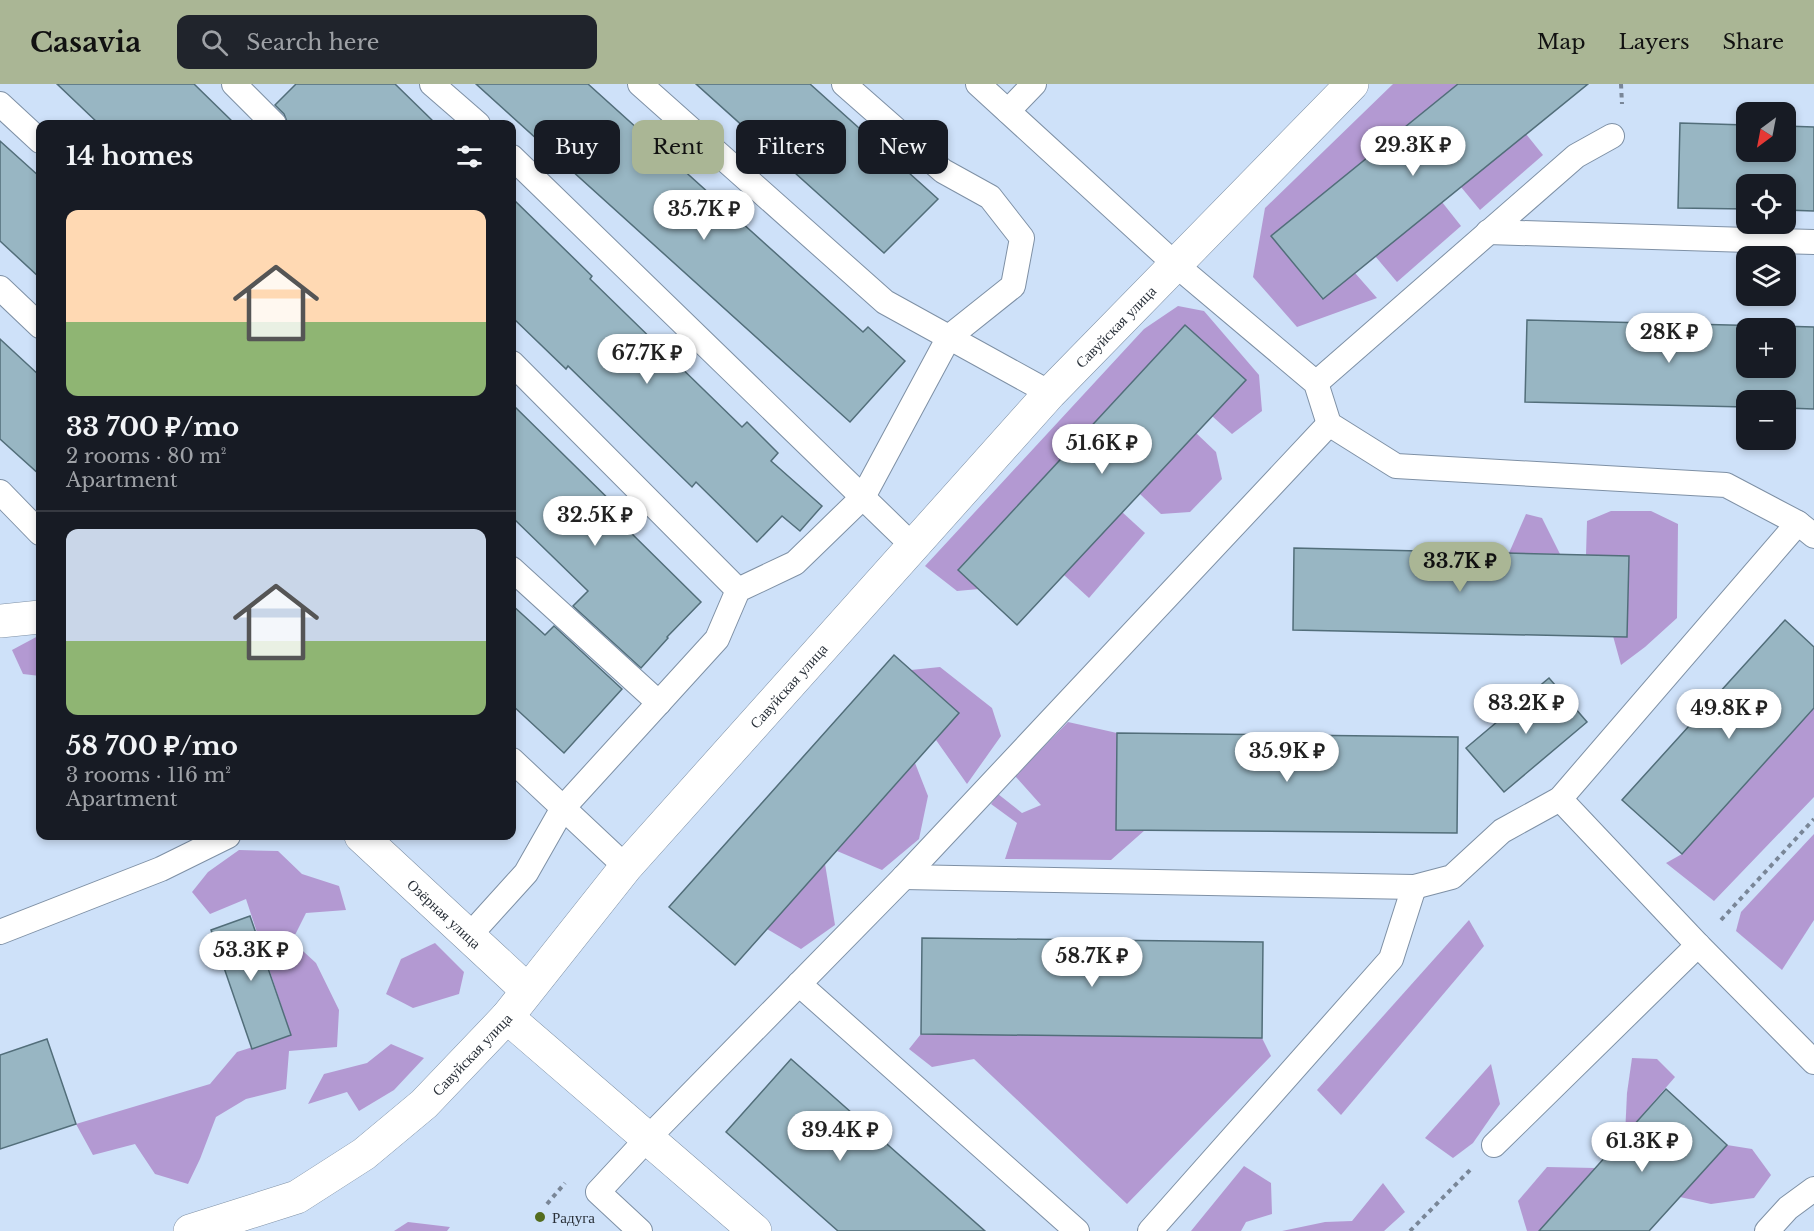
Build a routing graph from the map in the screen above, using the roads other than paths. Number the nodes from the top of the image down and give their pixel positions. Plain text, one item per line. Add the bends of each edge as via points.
1 (234, 84) edge
2 (432, 84) edge
3 (640, 84) edge
4 (844, 84) edge
5 (978, 84) edge
6 (1034, 84) edge
7 (1352, 84) edge
8 (0, 104) edge
9 (1008, 111) junction
10 (270, 120) edge
11 (473, 120) edge
12 (1612, 136) dead end
13 (36, 137) edge
14 (516, 161) edge
15 (1488, 232) junction
16 (1814, 242) edge
17 (1176, 265) junction
18 (0, 288) edge
19 (36, 322) edge
20 (949, 337) junction
21 (516, 367) edge
22 (1316, 383) junction
23 (1050, 393) junction
24 (1329, 424) junction
25 (0, 492) edge
26 (863, 497) junction
27 (36, 529) edge
28 (1806, 530) edge
29 (913, 546) junction
30 (516, 573) edge
31 (738, 590) junction
32 (36, 616) edge
33 (0, 621) edge
34 (659, 704) junction
35 (516, 764) edge
36 (1560, 799) junction
37 (563, 808) junction
38 (220, 840) edge
39 (365, 840) edge
40 (627, 867) junction
41 (904, 878) junction
42 (1414, 887) junction
43 (0, 932) edge
44 (470, 936) junction
45 (1698, 945) junction
46 (799, 984) junction
47 (527, 990) junction
48 (507, 1017) junction
49 (1814, 1062) edge
50 (648, 1138) junction
51 (1494, 1145) road end
52 (1814, 1189) edge
53 (190, 1231) edge
54 (640, 1231) edge
55 (755, 1231) edge
56 (1077, 1231) edge
57 (1150, 1231) edge
58 (1767, 1231) edge

1 - 10 lane
2 - 11 lane
3 - 20 lane via 885,302
4 - 20 lane via 943,171 990,197 1022,238 1013,286
5 - 9 lane
6 - 9 lane
7 - 17 street, Савуйская улица
8 - 13 lane
9 - 17 lane
12 - 15 lane via 1576,156
14 - 26 lane
15 - 16 lane
15 - 22 lane
17 - 22 lane
17 - 23 street, Савуйская улица
18 - 19 lane
20 - 23 lane
20 - 26 lane
21 - 31 lane
22 - 24 lane
23 - 29 street, Савуйская улица
24 - 28 lane via 1396,466 1726,485
24 - 41 lane
25 - 27 lane
26 - 29 lane
26 - 31 lane via 795,564
28 - 36 lane
29 - 40 street, Савуйская улица
30 - 34 lane
31 - 34 lane via 717,639
32 - 33 street
34 - 37 lane
35 - 37 lane
36 - 42 lane via 1502,831 1452,877
36 - 45 lane
37 - 40 lane
37 - 44 lane via 526,873
38 - 43 lane via 161,869
39 - 44 street, Озёрная улица
40 - 47 street, Савуйская улица
41 - 42 lane
41 - 46 lane
42 - 57 lane via 1391,959
44 - 47 street, Озёрная улица
45 - 49 lane
45 - 51 lane
46 - 50 lane
46 - 56 lane
47 - 48 street, Савуйская улица
48 - 50 street
48 - 53 street, Савуйская улица via 424,1104 364,1154 297,1197
50 - 54 lane via 598,1192
50 - 55 street
52 - 58 lane via 1788,1208

